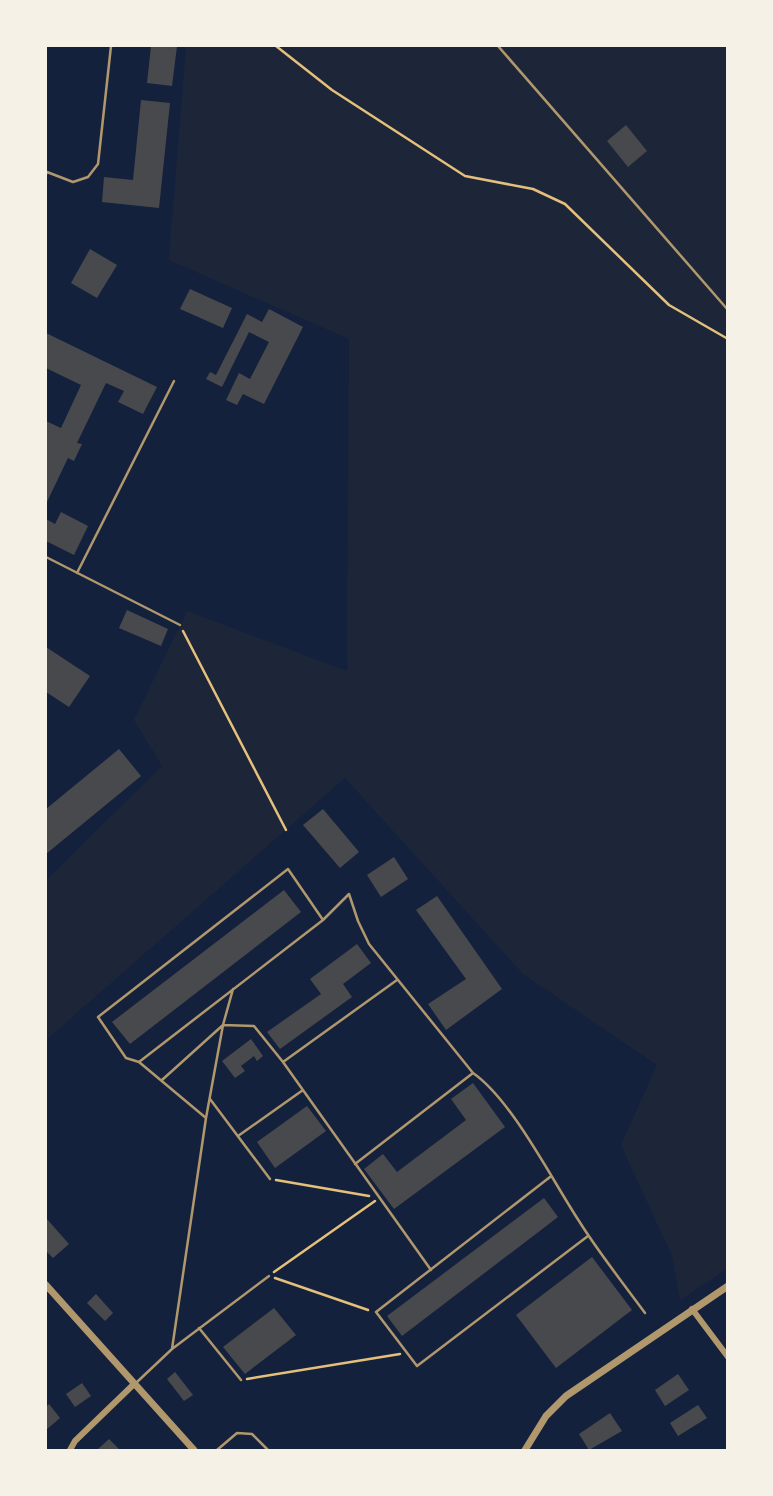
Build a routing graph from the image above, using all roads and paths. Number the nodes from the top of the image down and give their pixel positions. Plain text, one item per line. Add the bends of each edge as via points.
1 (111, 46) edge
2 (276, 46) edge
3 (498, 46) edge
4 (46, 174) edge
5 (727, 310) edge
6 (727, 339) edge
7 (173, 381) dead end
8 (46, 557) edge
9 (77, 573) junction
10 (180, 625) joint
11 (286, 830) dead end
12 (323, 920) junction
13 (398, 979) junction
14 (233, 989) junction
15 (223, 1025) junction
16 (139, 1062) junction
17 (283, 1062) junction
18 (473, 1073) junction
19 (162, 1080) junction
20 (303, 1090) junction
21 (210, 1099) junction
22 (206, 1118) junction
23 (238, 1136) junction
24 (355, 1164) junction
25 (550, 1177) junction
26 (270, 1179) joint
27 (380, 1198) junction
28 (589, 1236) junction
29 (431, 1270) junction
30 (269, 1276) junction
31 (46, 1285) edge
32 (727, 1286) edge
33 (692, 1309) junction
34 (376, 1312) junction
35 (645, 1313) dead end
36 (199, 1328) junction
37 (172, 1349) junction
38 (407, 1353) junction
39 (727, 1357) edge
40 (241, 1380) joint
41 (134, 1384) junction
42 (70, 1451) edge
43 (194, 1451) edge
44 (217, 1451) edge
45 (268, 1451) edge
46 (525, 1451) edge

1 - 4 lane via 98,164 88,177 73,182
2 - 6 path via 332,90 465,176 533,189 565,204 669,305
3 - 5 lane
7 - 9 lane
8 - 9 lane
9 - 10 lane
10 - 11 path
12 - 13 lane via 349,894 369,943
12 - 14 lane
12 - 16 lane via 288,869 98,1017 126,1058
13 - 17 lane
13 - 18 lane
14 - 15 lane
14 - 16 lane
15 - 17 lane via 254,1026
15 - 19 lane
15 - 21 lane
16 - 19 lane
17 - 20 lane
18 - 24 lane
18 - 25 lane via 487,1082
19 - 22 lane
20 - 23 lane
20 - 24 lane
21 - 22 lane
21 - 23 lane
22 - 37 lane
23 - 26 lane
24 - 27 lane
25 - 28 lane
25 - 29 lane
26 - 27 path
27 - 29 lane
27 - 30 path
28 - 35 lane
28 - 38 lane via 417,1366
29 - 34 lane
30 - 34 path
30 - 36 lane
31 - 41 street
32 - 33 street
33 - 39 street
33 - 46 street via 566,1396 546,1416
34 - 38 lane
36 - 37 lane
36 - 40 lane
37 - 41 lane
38 - 40 path
41 - 42 street
41 - 43 street
44 - 45 lane via 237,1433 252,1433

